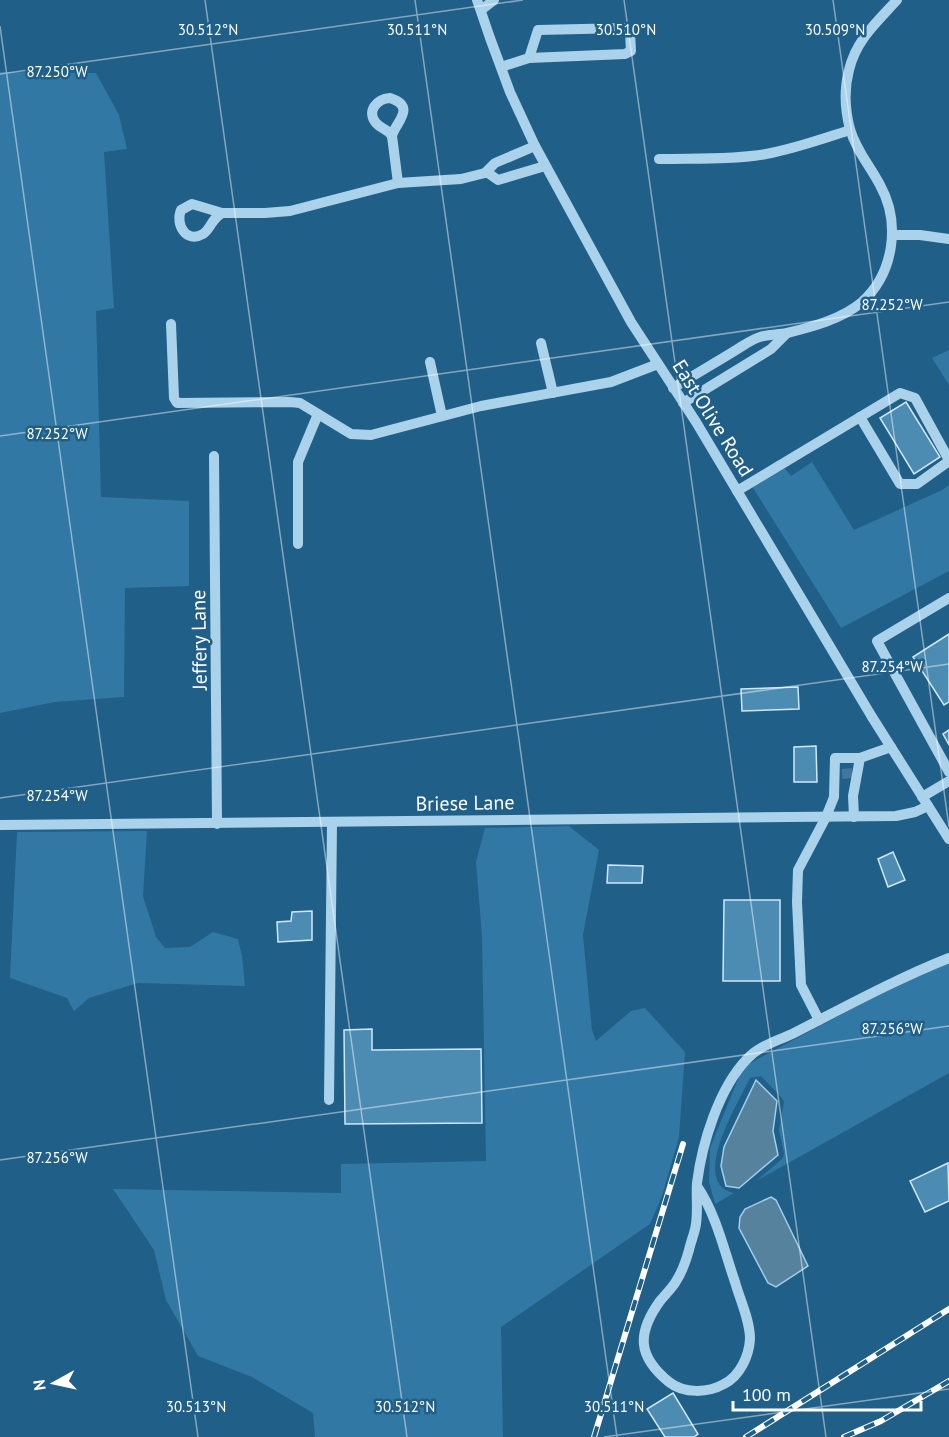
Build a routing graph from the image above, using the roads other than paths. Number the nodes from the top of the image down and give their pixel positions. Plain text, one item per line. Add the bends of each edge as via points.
1 (494, 0) edge
2 (897, 0) edge
3 (479, 5) edge
4 (529, 58) junction
5 (501, 67) junction
6 (850, 130) junction
7 (392, 136) dead end
8 (535, 146) junction
9 (659, 159) dead end
10 (545, 166) junction
11 (485, 173) junction
12 (398, 183) junction
13 (222, 213) dead end
14 (892, 236) junction
15 (949, 238) edge
16 (171, 324) dead end
17 (786, 334) junction
18 (541, 343) dead end
19 (430, 362) dead end
20 (658, 364) junction
21 (673, 388) junction
22 (553, 393) junction
23 (683, 403) junction
24 (318, 414) junction
25 (442, 416) junction
26 (860, 417) junction
27 (214, 456) dead end
28 (949, 461) edge
29 (737, 491) junction
30 (298, 544) dead end
31 (949, 598) edge
32 (891, 747) junction
33 (860, 758) junction
34 (949, 772) edge
35 (846, 773) junction
36 (949, 781) edge
37 (853, 796) junction
38 (834, 797) junction
39 (925, 801) junction
40 (854, 816) junction
41 (826, 817) junction
42 (332, 823) junction
43 (217, 824) junction
44 (0, 825) edge
45 (949, 838) edge
46 (949, 958) edge
47 (819, 1020) junction
48 (329, 1100) dead end
49 (697, 1186) junction

1 - 3 street
2 - 6 street via 871,26 848,71 845,91
3 - 5 street, East Olive Road
4 - 4 street via 625,54 631,51 630,32 626,28 538,30
4 - 5 street
5 - 8 street, East Olive Road
6 - 9 street via 765,154
6 - 14 street via 881,186 890,211
7 - 12 street
8 - 10 street, East Olive Road
8 - 11 street via 495,163
10 - 11 street via 498,180
10 - 20 street, East Olive Road
11 - 12 street via 446,181
12 - 13 street via 290,211
14 - 15 street
14 - 17 street via 886,267 861,302 832,320
16 - 24 street via 177,404 290,402
17 - 21 street via 759,337
17 - 23 street via 771,349
18 - 22 street
19 - 25 street
20 - 21 street, East Olive Road
20 - 22 street via 611,382
21 - 23 street, East Olive Road
22 - 25 street
23 - 29 street, East Olive Road
24 - 25 street via 361,436
24 - 30 street via 298,462
26 - 28 street via 900,393 915,398
26 - 28 street via 900,484 917,484
26 - 29 street
27 - 43 street, Jeffery Lane
29 - 32 street, East Olive Road
31 - 34 street via 878,641
32 - 33 street
32 - 39 street, East Olive Road
33 - 35 street
33 - 35 street via 835,758
35 - 37 street
35 - 38 street
36 - 39 street, Briese Lane
37 - 38 street
37 - 40 street
38 - 41 street
39 - 40 street, Briese Lane via 901,815
39 - 45 street, East Olive Road
40 - 41 street, Briese Lane
41 - 42 street, Briese Lane
41 - 47 street via 798,870 801,985
42 - 43 street, Briese Lane
42 - 48 street
43 - 44 street, Briese Lane
46 - 47 street
47 - 49 street via 761,1047 731,1078 701,1155
49 - 49 street via 696,1224 687,1258 675,1283 649,1318 643,1344 651,1366 673,1386 699,1391 732,1380 745,1361 750,1341 716,1227

